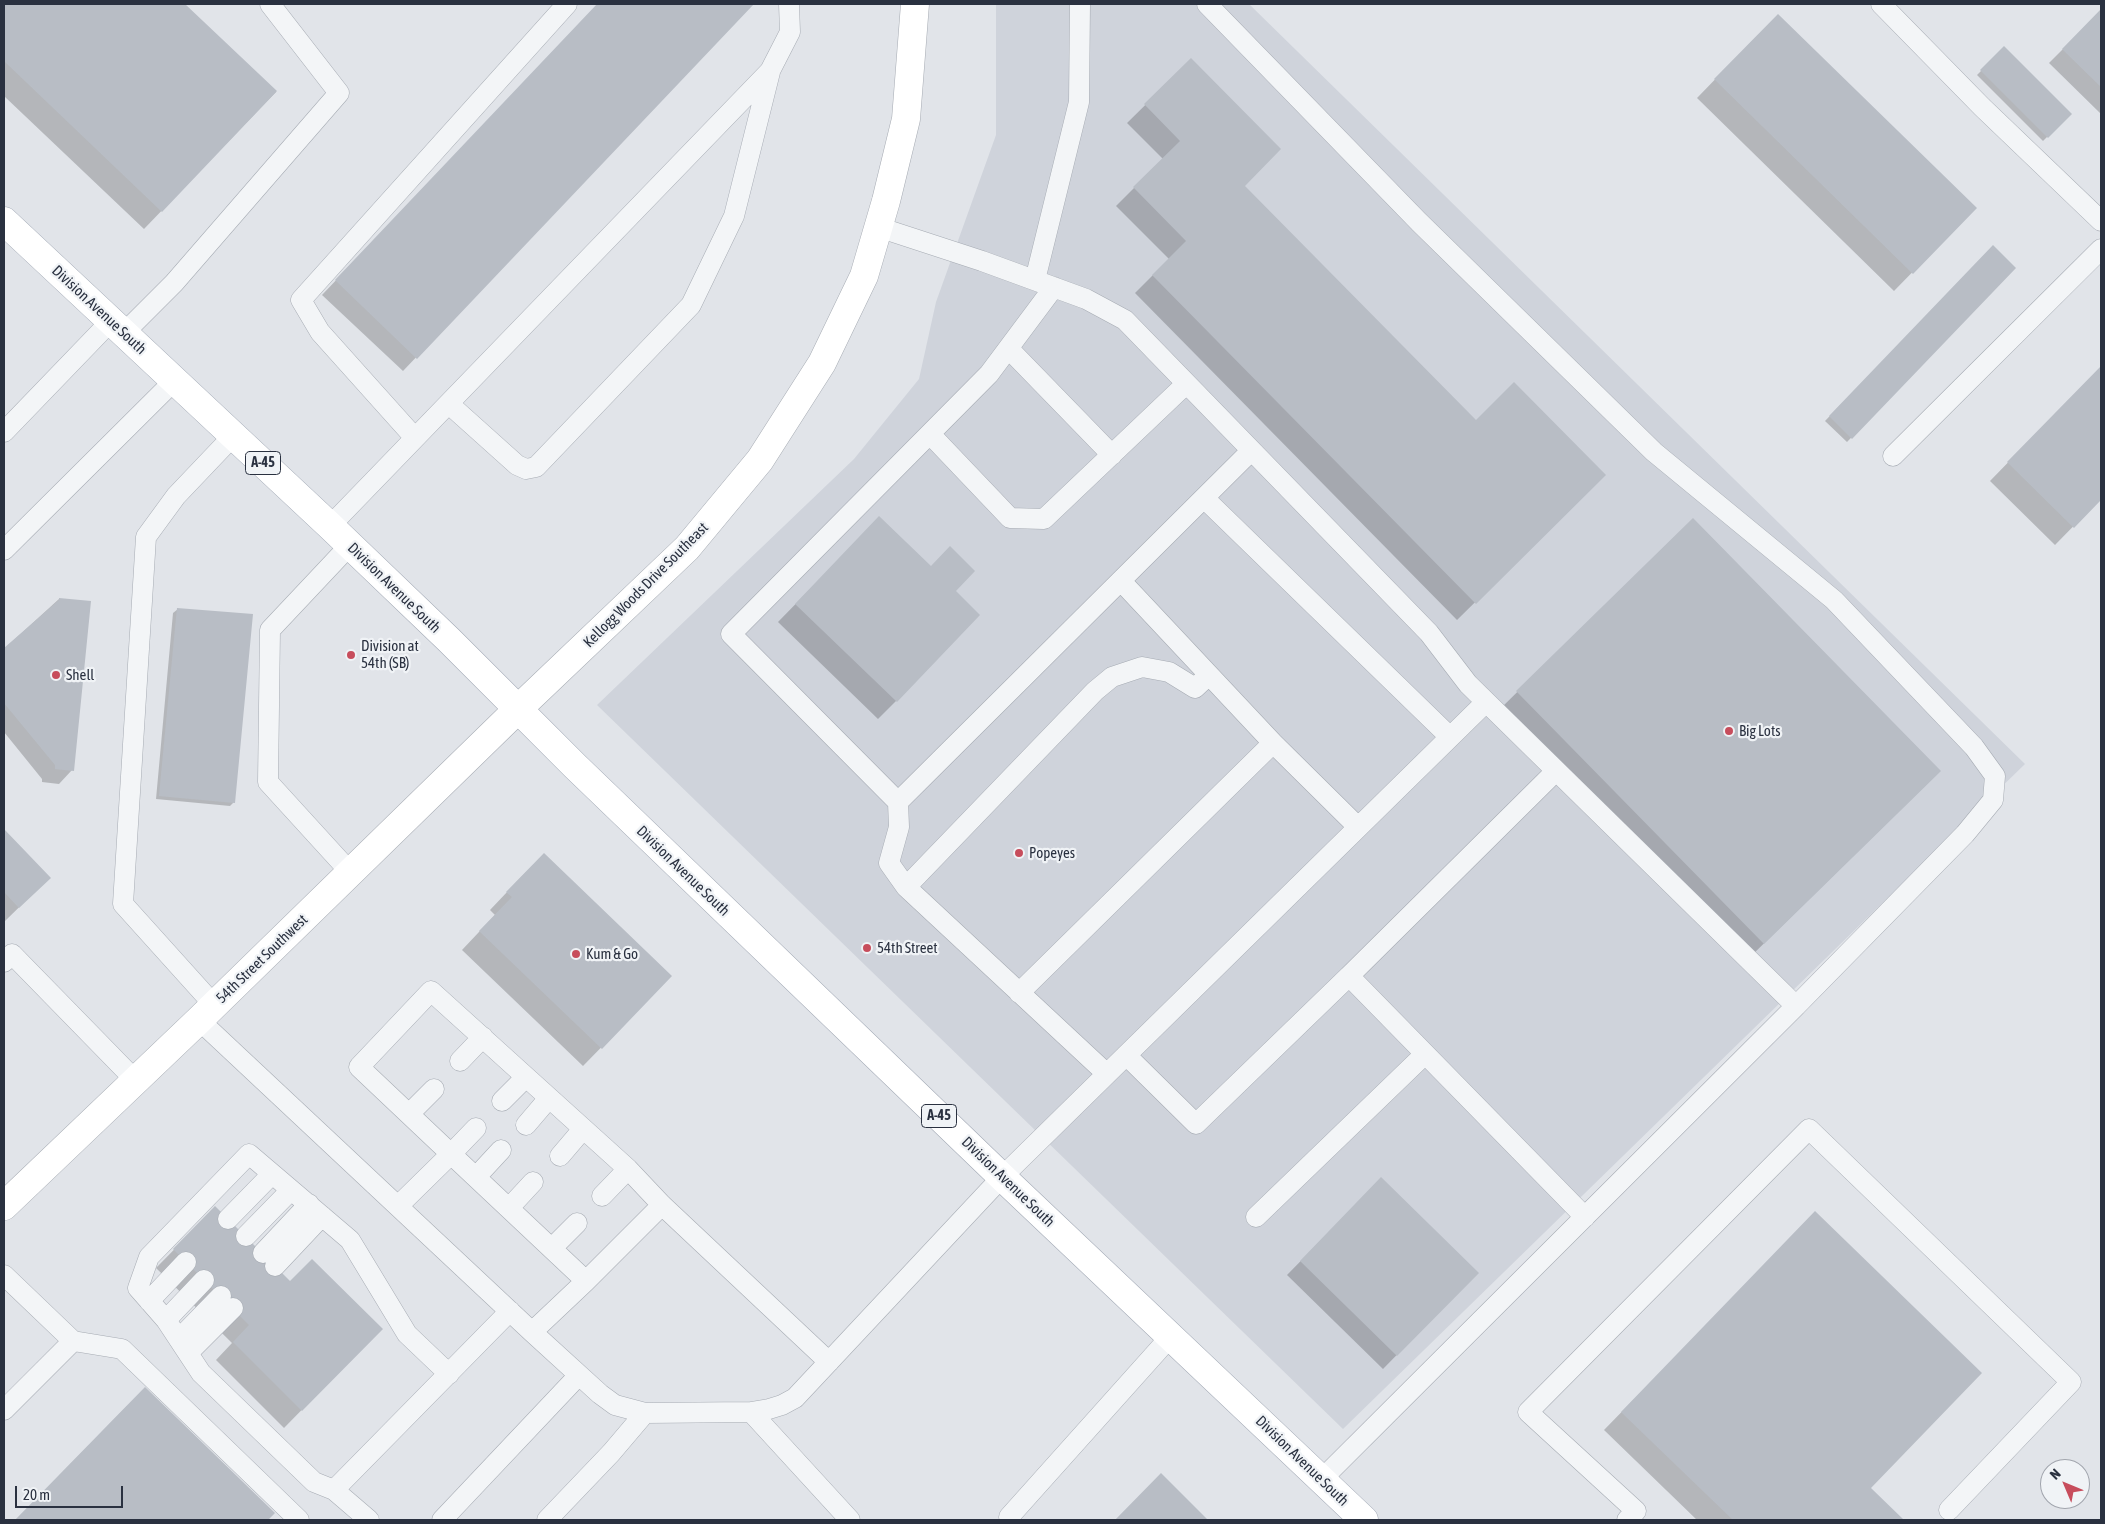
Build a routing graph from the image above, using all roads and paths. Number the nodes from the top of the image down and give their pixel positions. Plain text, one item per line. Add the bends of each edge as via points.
1 (270, 4) edge
2 (567, 4) edge
3 (789, 4) edge
4 (915, 4) edge
5 (1080, 4) edge
6 (1207, 4) edge
7 (1881, 4) edge
8 (770, 71) junction
9 (4, 221) edge
10 (2101, 221) edge
11 (878, 227) junction
12 (2101, 249) edge
13 (1034, 280) junction
14 (1054, 287) junction
15 (117, 327) junction
16 (1008, 349) junction
17 (175, 380) junction
18 (1186, 384) junction
19 (449, 404) junction
20 (4, 432) edge
21 (930, 434) junction
22 (234, 435) junction
23 (415, 438) junction
24 (1251, 451) junction
25 (1112, 454) junction
26 (1893, 456) dead end
27 (1204, 498) junction
28 (330, 526) junction
29 (350, 545) junction
30 (4, 550) edge
31 (1121, 581) junction
32 (1210, 675) junction
33 (1486, 702) junction
34 (517, 710) junction
35 (1450, 737) junction
36 (1273, 743) junction
37 (1556, 771) junction
38 (898, 802) junction
39 (1358, 827) junction
40 (351, 873) junction
41 (906, 888) junction
42 (4, 962) edge
43 (1348, 976) junction
44 (1019, 992) junction
45 (1796, 1006) junction
46 (207, 1013) junction
47 (483, 1037) junction
48 (1424, 1054) junction
49 (1126, 1056) junction
50 (460, 1061) dead end
51 (1107, 1074) junction
52 (526, 1077) junction
53 (136, 1081) junction
54 (434, 1089) dead end
55 (549, 1098) junction
56 (502, 1101) dead end
57 (409, 1114) junction
58 (526, 1125) dead end
59 (476, 1128) dead end
60 (584, 1130) junction
61 (501, 1150) dead end
62 (451, 1154) junction
63 (560, 1156) dead end
64 (628, 1169) junction
65 (272, 1174) junction
66 (476, 1177) junction
67 (1002, 1177) junction
68 (533, 1182) dead end
69 (292, 1190) junction
70 (602, 1196) dead end
71 (662, 1205) junction
72 (4, 1206) edge
73 (398, 1206) junction
74 (509, 1208) junction
75 (316, 1210) junction
76 (1256, 1217) dead end
77 (1585, 1217) junction
78 (228, 1219) dead end
79 (576, 1223) dead end
80 (246, 1236) dead end
81 (552, 1248) junction
82 (269, 1259) dead end
83 (186, 1262) dead end
84 (4, 1275) edge
85 (204, 1280) dead end
86 (586, 1281) junction
87 (149, 1301) junction
88 (227, 1302) dead end
89 (510, 1311) junction
90 (166, 1320) junction
91 (532, 1332) junction
92 (1171, 1336) junction
93 (73, 1341) junction
94 (184, 1346) junction
95 (829, 1362) junction
96 (449, 1374) junction
97 (579, 1376) junction
98 (4, 1410) edge
99 (751, 1412) junction
100 (644, 1413) junction
101 (1321, 1480) junction
102 (334, 1490) junction
103 (1949, 1510) dead end
104 (1008, 1516) dead end
105 (1636, 1517) edge
106 (299, 1520) edge
107 (369, 1520) edge
108 (442, 1520) edge
109 (547, 1520) edge
110 (850, 1520) edge
111 (1364, 1520) edge

1 - 15 lane via 339,93 174,283
2 - 23 lane via 301,300 320,332
3 - 8 lane via 790,32
4 - 11 main road, Kellogg Woods Drive Southeast via 906,119
5 - 13 lane via 1079,102
6 - 45 lane via 1419,222 1654,452 1834,600 1974,747 1994,776 1993,800 1965,834
7 - 10 lane
8 - 19 lane
8 - 19 lane via 734,216 691,306 536,467 526,469 517,465
9 - 15 main road, Division Avenue South / A-45
11 - 13 lane
11 - 34 main road, Kellogg Woods Drive Southeast via 864,276 822,363 760,460 687,548
12 - 26 lane
13 - 14 lane
14 - 16 lane
14 - 18 lane via 1086,299 1125,320
15 - 17 main road, Division Avenue South / A-45
15 - 20 lane
16 - 21 lane via 989,374
16 - 25 lane
17 - 22 main road, Division Avenue South / A-45
17 - 30 lane
18 - 24 lane
18 - 25 lane
19 - 23 lane
21 - 25 lane via 1010,518 1044,520
21 - 38 lane via 731,634
22 - 28 main road, Division Avenue South / A-45
22 - 46 lane via 176,496 146,536 123,904
23 - 28 lane
24 - 27 lane
24 - 33 lane via 1429,633
27 - 31 lane
27 - 35 lane
28 - 29 main road, Division Avenue South / A-45
29 - 34 main road, Division Avenue South / A-45
29 - 40 lane via 270,630 268,782
31 - 32 lane
31 - 38 lane
32 - 36 lane
32 - 41 lane via 1195,688 1169,672 1142,667 1112,677
33 - 35 lane
33 - 37 lane
34 - 40 main road, 54th Street Southwest
34 - 67 main road, Division Avenue South / A-45
35 - 39 lane
36 - 39 lane
36 - 44 lane
37 - 43 lane
37 - 45 lane
38 - 41 lane via 899,827 889,863
39 - 49 lane
40 - 46 main road, 54th Street Southwest
41 - 44 lane
42 - 53 lane via 12,954
43 - 48 lane
43 - 49 lane via 1196,1124
44 - 51 lane
45 - 77 lane
46 - 53 main road, 54th Street Southwest
46 - 73 lane
47 - 50 lane
47 - 52 lane
47 - 57 lane via 431,991 359,1067
48 - 76 lane
48 - 77 lane
49 - 51 lane
51 - 67 lane
52 - 55 lane
52 - 56 lane
53 - 72 main road, 54th Street Southwest
54 - 57 lane
55 - 58 lane
55 - 60 lane
57 - 62 lane
59 - 62 lane
60 - 63 lane
60 - 64 lane
61 - 66 lane
62 - 66 lane
62 - 73 lane
64 - 70 lane
64 - 71 lane
65 - 69 lane
65 - 78 lane
65 - 87 lane via 249,1154 149,1257 138,1288
66 - 74 lane
67 - 92 main road, Division Avenue South / A-45
67 - 95 lane
68 - 74 lane
69 - 75 lane
69 - 80 lane
71 - 86 lane
71 - 95 lane
73 - 89 lane
74 - 81 lane
75 - 82 lane
75 - 96 lane via 350,1240 407,1334
77 - 101 lane
79 - 81 lane
81 - 86 lane
83 - 87 lane
84 - 93 lane
85 - 90 lane
86 - 91 lane
87 - 90 lane
88 - 94 lane
89 - 91 lane
89 - 96 lane
90 - 94 lane
91 - 97 lane
92 - 101 main road, Division Avenue South / A-45
92 - 104 lane
93 - 98 lane
93 - 106 lane via 122,1350
94 - 102 lane via 202,1373 314,1482
95 - 99 lane via 795,1398 782,1405
96 - 102 lane
97 - 100 lane via 615,1405
97 - 108 lane
99 - 100 lane
99 - 110 lane
100 - 109 lane
101 - 111 main road, Division Avenue South / A-45
102 - 107 lane
103 - 105 lane via 2071,1382 1809,1129 1528,1412

